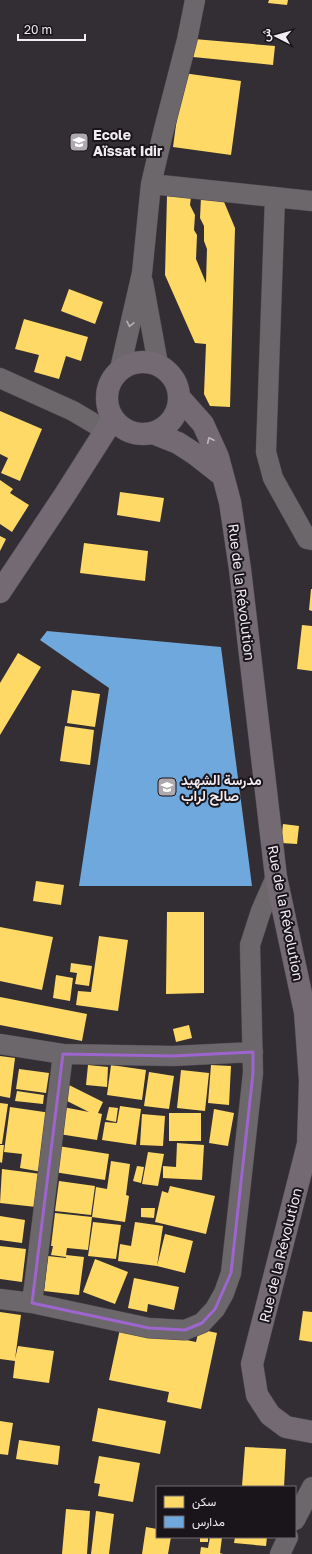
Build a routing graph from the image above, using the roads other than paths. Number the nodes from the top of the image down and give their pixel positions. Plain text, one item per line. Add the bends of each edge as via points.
1 (195, 0) edge
2 (151, 184) junction
3 (275, 197) junction
4 (312, 201) edge
5 (142, 273) junction
6 (158, 364) junction
7 (120, 369) junction
8 (0, 378) edge
9 (179, 397) junction
10 (109, 424) junction
11 (153, 433) junction
12 (223, 476) junction
13 (312, 540) edge
14 (0, 592) edge
15 (276, 877) junction
16 (0, 1044) edge
17 (253, 1052) junction
18 (63, 1054) junction
19 (0, 1299) edge
20 (32, 1303) junction
21 (312, 1432) edge
22 (312, 1486) edge
23 (296, 1518) edge
24 (288, 1538) edge
25 (280, 1554) edge

1 - 2 street
2 - 3 street
2 - 5 street
3 - 4 street
3 - 13 street via 266,452 273,478 307,539
5 - 6 street
5 -> 7 street
6 - 7 main road via 138,362
6 - 9 main road via 169,372 177,384
7 - 10 main road via 108,388 106,400
8 - 10 street via 73,411
9 - 11 main road via 176,413 167,426
12 -> 9 main road, Rue de la Révolution via 218,457 203,424
10 - 11 main road via 141,435
10 - 14 main road
11 - 12 main road via 178,443
12 - 15 main road, Rue de la Révolution via 230,502 240,569
15 - 17 street via 250,945
15 - 21 main road, Rue de la Révolution via 305,1012 310,1081 308,1144 252,1364 257,1395 270,1415 286,1427
16 - 18 street
17 - 18 street via 172,1056
17 - 20 street via 253,1073 231,1273 224,1293 202,1323 185,1330 149,1328
18 - 20 street
19 - 20 street
22 - 23 street
24 - 25 street

